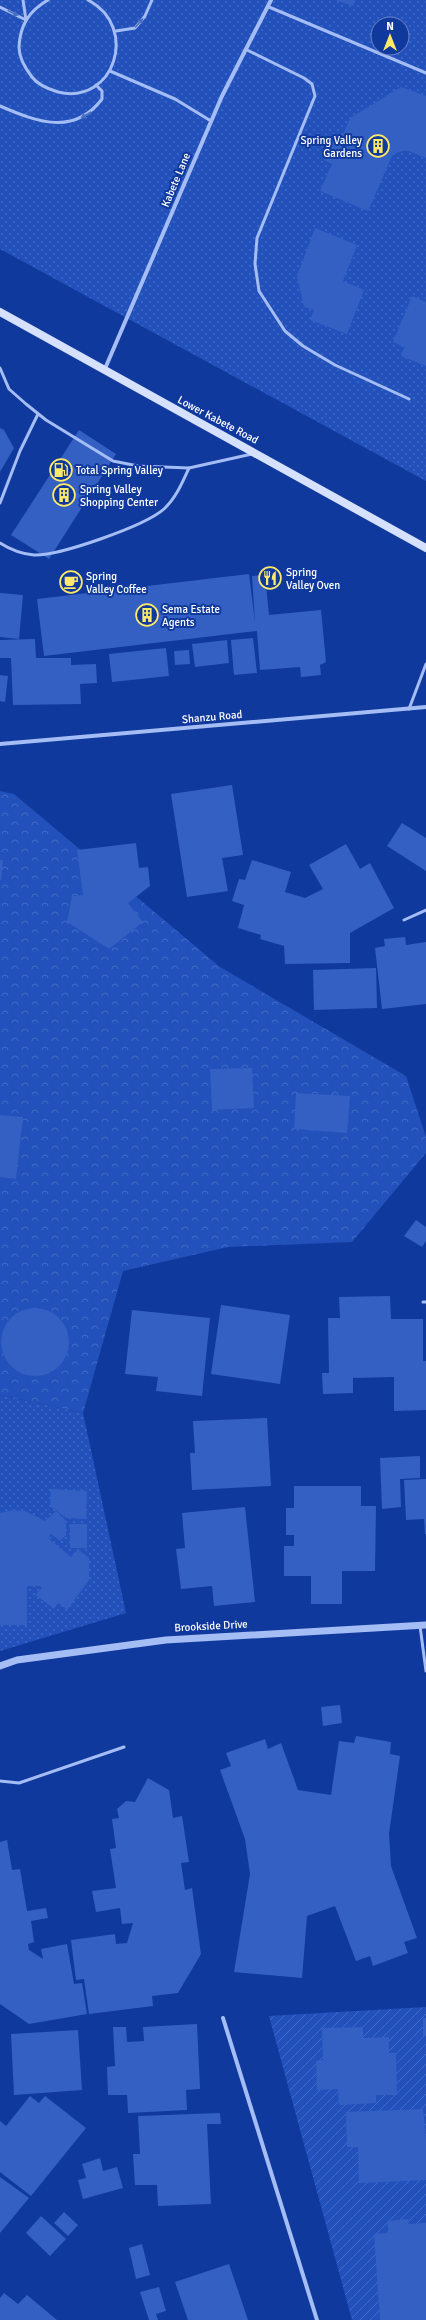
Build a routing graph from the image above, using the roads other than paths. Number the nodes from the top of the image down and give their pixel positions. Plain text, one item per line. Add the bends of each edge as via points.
1 (23, 0) edge
2 (48, 0) edge
3 (88, 0) edge
4 (152, 0) edge
5 (271, 0) edge
6 (0, 7) edge
7 (269, 7) junction
8 (26, 20) junction
9 (116, 31) junction
10 (247, 50) junction
11 (110, 71) junction
12 (426, 73) edge
13 (96, 85) junction
14 (0, 106) edge
15 (211, 121) junction
16 (0, 312) edge
17 (0, 368) edge
18 (104, 371) junction
19 (409, 399) dead end
20 (38, 414) junction
21 (256, 453) junction
22 (189, 468) junction
23 (0, 503) edge
24 (0, 543) edge
25 (426, 548) edge
26 (426, 664) edge
27 (426, 707) edge
28 (409, 709) junction
29 (0, 744) edge
30 (426, 910) edge
31 (404, 920) dead end
32 (423, 1625) edge
33 (0, 1666) edge
34 (426, 1671) edge
35 (124, 1747) dead end
36 (0, 1781) edge
37 (223, 2018) dead end
38 (317, 2320) edge

1 - 8 lane
2 - 8 lane via 36,7
3 - 9 lane via 109,17
9 -> 4 lane via 135,28 145,16
5 - 7 street, Kabete Lane
6 -> 8 lane
7 - 10 street, Kabete Lane
7 - 12 lane
8 - 13 lane via 20,35 19,51 24,67 34,80 48,89 64,94 81,92
9 - 11 lane via 118,45
10 - 15 street, Kabete Lane
10 - 19 lane via 304,78 312,84 315,96 256,238 255,264 259,291 285,331 303,346
11 - 13 lane
11 - 15 lane via 175,99
13 -> 14 lane via 102,91 102,99 93,110 79,119 61,123 43,122
15 - 18 street, Kabete Lane
16 - 18 main road, Lower Kabete Road
17 - 20 lane via 9,389
18 - 21 main road, Lower Kabete Road
20 - 22 lane via 113,460 138,466
20 - 23 lane via 20,451
21 - 22 lane
21 - 25 main road, Lower Kabete Road
22 - 24 lane via 172,500 162,510 138,523 58,552 35,555 13,551
26 - 28 lane
27 - 28 street, Shanzu Road
28 - 29 street, Shanzu Road
30 - 31 lane
32 - 33 street, Brookside Drive via 166,1640 17,1660
32 - 34 lane
35 - 36 lane via 19,1783
37 - 38 street

